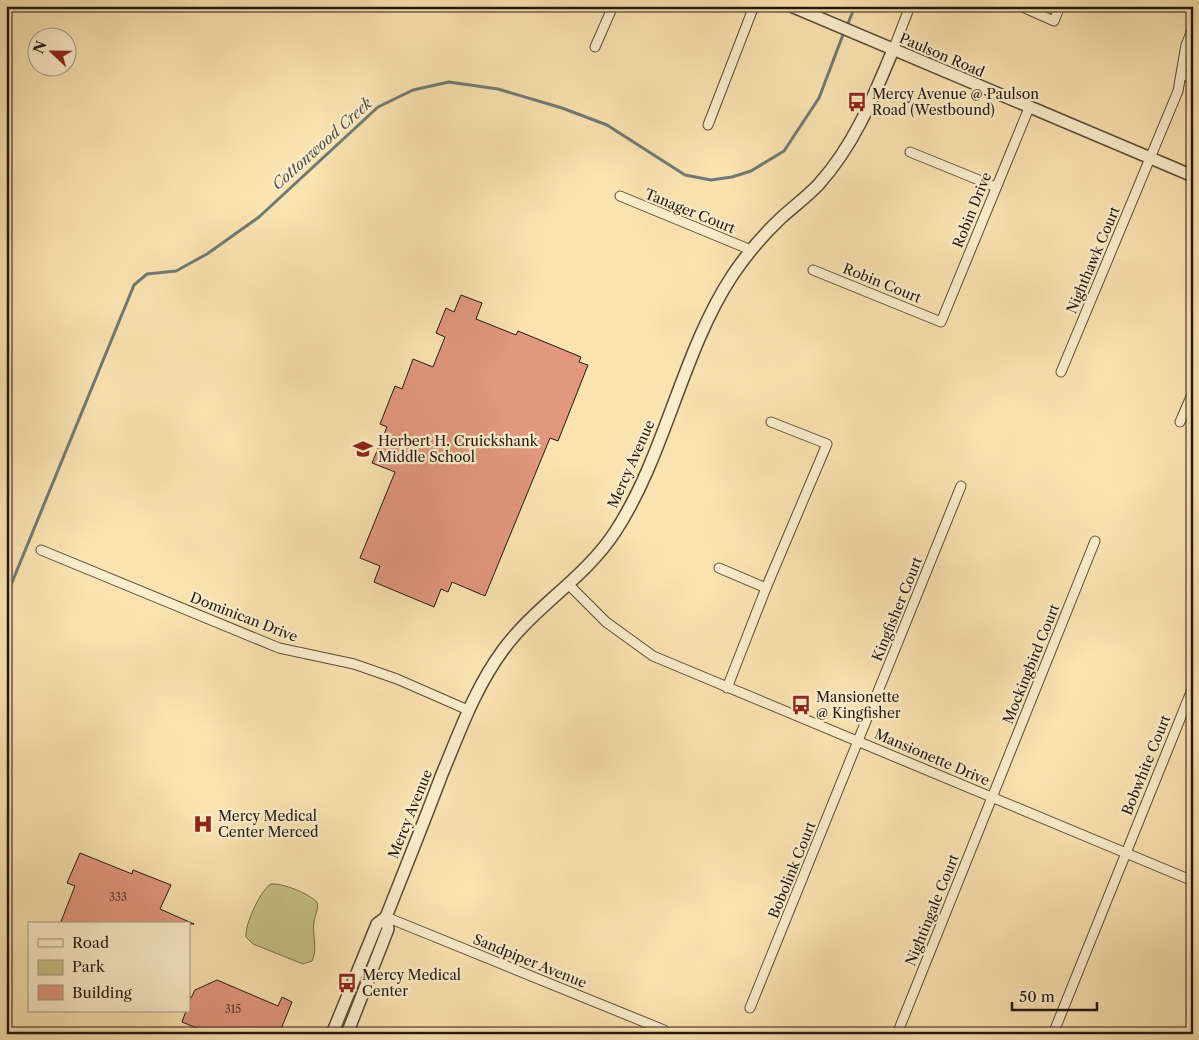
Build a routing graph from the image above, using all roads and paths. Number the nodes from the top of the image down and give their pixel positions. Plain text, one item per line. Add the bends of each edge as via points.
1 (613, 6) edge
2 (754, 6) edge
3 (791, 6) edge
4 (910, 6) edge
5 (1020, 6) edge
6 (1060, 6) edge
7 (1193, 28) edge
8 (595, 47) dead end
9 (893, 50) junction
10 (1182, 74) junction
11 (1193, 79) edge
12 (1029, 108) junction
13 (708, 124) dead end
14 (910, 152) dead end
15 (1151, 159) junction
16 (1193, 176) edge
17 (996, 187) junction
18 (620, 196) dead end
19 (751, 250) junction
20 (813, 270) dead end
21 (941, 322) joint
22 (1061, 372) dead end
23 (1193, 392) edge
24 (771, 422) dead end
25 (1180, 422) dead end
26 (961, 486) dead end
27 (1094, 541) dead end
28 (41, 550) dead end
29 (718, 568) dead end
30 (568, 584) junction
31 (766, 588) junction
32 (1193, 687) edge
33 (726, 688) junction
34 (468, 710) junction
35 (859, 741) junction
36 (992, 797) junction
37 (1126, 853) junction
38 (1193, 881) edge
39 (386, 917) junction
40 (750, 1008) dead end
41 (664, 1030) dead end
42 (332, 1034) edge
43 (347, 1034) edge
44 (897, 1034) edge
45 (1053, 1034) edge

1 - 8 street
2 - 13 street
3 - 9 street, Paulson Road
4 - 9 street
5 - 6 street via 1054,20
7 - 10 street, Nighthawk Court via 1186,45
9 - 12 street, Paulson Road
9 - 19 street, Mercy Avenue via 867,112 844,153 818,185
10 - 11 street
10 - 15 street, Nighthawk Court
12 - 15 street, Paulson Road
12 - 17 street, Robin Drive
14 - 17 street
15 - 16 street, Paulson Road
15 - 22 street, Nighthawk Court
17 - 21 street, Robin Drive
18 - 19 street, Tanager Court
19 - 30 street, Mercy Avenue via 731,277 708,320 634,499 611,538
20 - 21 street, Robin Court
23 - 25 street
24 - 31 street via 827,444
26 - 35 street, Kingfisher Court
27 - 36 street, Mockingbird Court
28 - 34 street, Dominican Drive via 279,648 354,664
29 - 31 street
30 - 33 street, Mansionette Drive via 606,622 653,656
30 - 34 street, Mercy Avenue via 504,648
31 - 33 street
32 - 37 street, Bobwhite Court
33 - 35 street, Mansionette Drive
34 - 39 street, Mercy Avenue
35 - 36 street, Mansionette Drive
35 - 40 street, Bobolink Court
36 - 37 street, Mansionette Drive
36 - 44 street, Nightingale Court
37 - 38 street, Mansionette Drive
37 - 45 street, Bobwhite Court
39 - 41 street, Sandpiper Avenue
39 - 42 street, Mercy Avenue via 377,924
39 - 43 street, Mercy Avenue via 388,929

